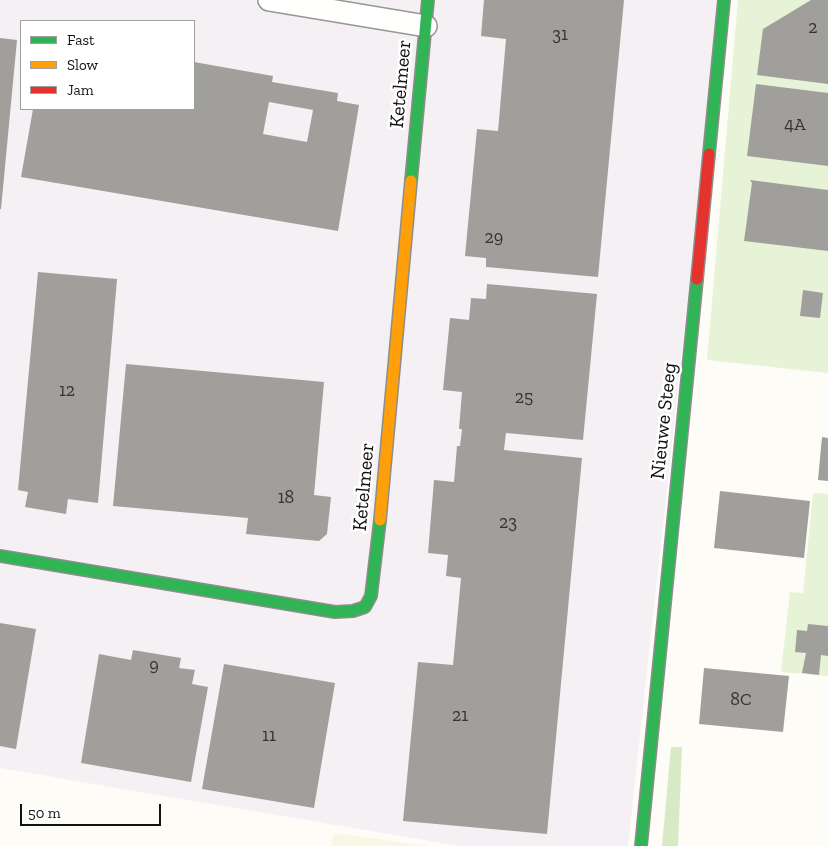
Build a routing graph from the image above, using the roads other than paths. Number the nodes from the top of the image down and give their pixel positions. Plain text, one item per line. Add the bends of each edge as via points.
1 (268, 0) edge
2 (428, 0) edge
3 (724, 0) edge
4 (318, 4) edge
5 (426, 26) junction
6 (0, 556) edge
7 (641, 846) edge

1 - 4 street
2 - 5 street, Ketelmeer
3 - 7 street, Nieuwe Steeg
4 - 5 street
5 - 6 street, Ketelmeer via 374,577 371,596 365,607 335,612

